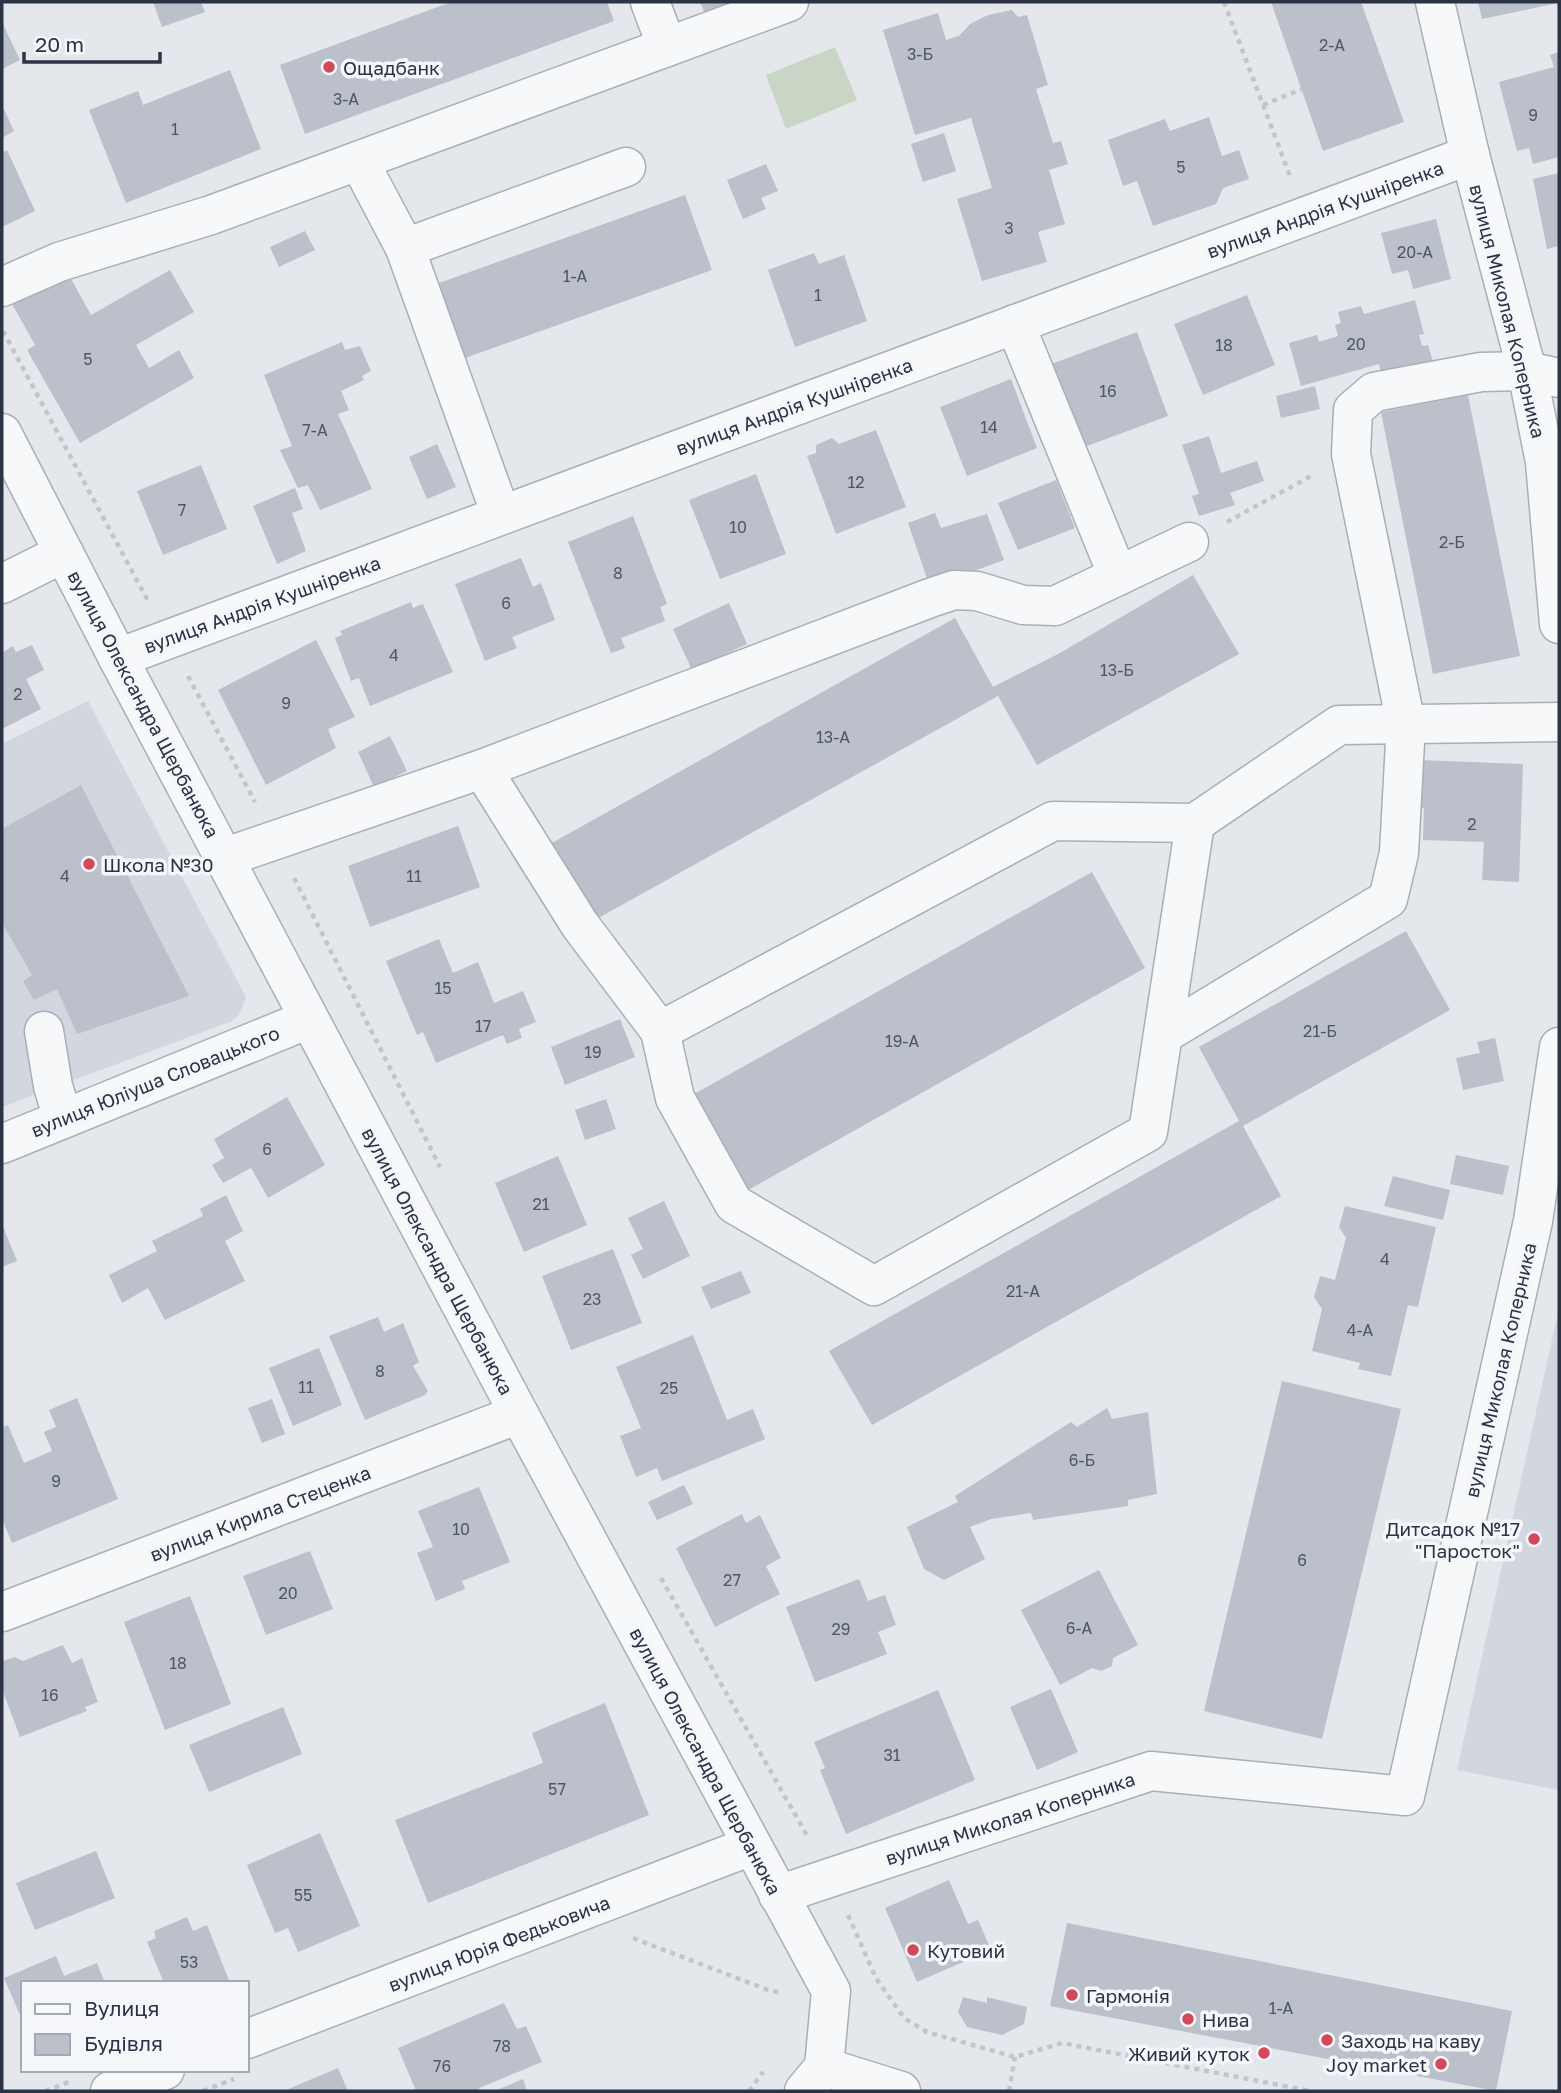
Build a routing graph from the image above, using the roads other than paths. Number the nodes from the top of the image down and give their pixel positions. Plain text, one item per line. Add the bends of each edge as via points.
1 (650, 2) edge
2 (789, 2) edge
3 (1434, 2) edge
4 (667, 47) junction
5 (1470, 155) junction
6 (359, 161) junction
7 (626, 167) dead end
8 (405, 248) junction
9 (2, 287) edge
10 (1015, 324) junction
11 (1543, 375) edge
12 (2, 433) edge
13 (501, 515) junction
14 (1189, 542) road end
15 (64, 553) junction
16 (1118, 576) junction
17 (2, 584) edge
18 (1559, 624) edge
19 (118, 658) junction
20 (1559, 722) edge
21 (1406, 723) junction
22 (482, 769) junction
23 (1195, 823) junction
24 (226, 857) junction
25 (309, 1018) junction
26 (44, 1031) dead end
27 (660, 1031) junction
28 (1164, 1034) junction
29 (1559, 1047) edge
30 (62, 1119) junction
31 (2, 1144) edge
32 (519, 1414) junction
33 (2, 1612) edge
34 (751, 1846) junction
35 (778, 1895) junction
36 (248, 2039) edge
37 (160, 2072) edge
38 (814, 2079) edge
39 (110, 2091) edge
40 (901, 2091) edge

1 - 4 street
2 - 4 street
3 - 5 street, вулиця Миколая Коперника
4 - 6 street
5 - 10 street, вулиця Андрія Кушніренка
5 - 11 street, вулиця Миколая Коперника
6 - 8 street
6 - 9 street via 211,215 59,262
7 - 8 street
8 - 13 street
10 - 13 street, вулиця Андрія Кушніренка
10 - 16 street
11 - 18 street, вулиця Миколая Коперника via 1545,462
11 - 21 street via 1481,372 1374,392 1353,410 1351,454
12 - 15 street, вулиця Олександра Щербанюка
13 - 19 street, вулиця Андрія Кушніренка
14 - 16 street
15 - 17 street
15 - 19 street, вулиця Олександра Щербанюка
16 - 22 street via 1055,606 1023,605 977,591 954,590
19 - 24 street, вулиця Олександра Щербанюка
20 - 21 street
21 - 23 street via 1339,725
21 - 28 street via 1399,853 1388,899
22 - 24 street
22 - 27 street via 580,925
23 - 27 street via 1053,821
23 - 28 street
24 - 25 street, вулиця Олександра Щербанюка
25 - 30 street, вулиця Юліуша Словацького
25 - 32 street, вулиця Олександра Щербанюка
26 - 30 street
27 - 28 street via 675,1098 734,1204 874,1286 1148,1132
29 - 35 street, вулиця Миколая Коперника via 1533,1221 1405,1796 1151,1771
30 - 31 street, вулиця Юліуша Словацького
32 - 33 street, вулиця Кирила Стеценка
32 - 34 street, вулиця Олександра Щербанюка
34 - 35 street, вулиця Олександра Щербанюка
34 - 36 street, вулиця Юрія Федьковича
35 - 38 street, вулиця Олександра Щербанюка via 831,1991
37 - 39 street
38 - 40 street

